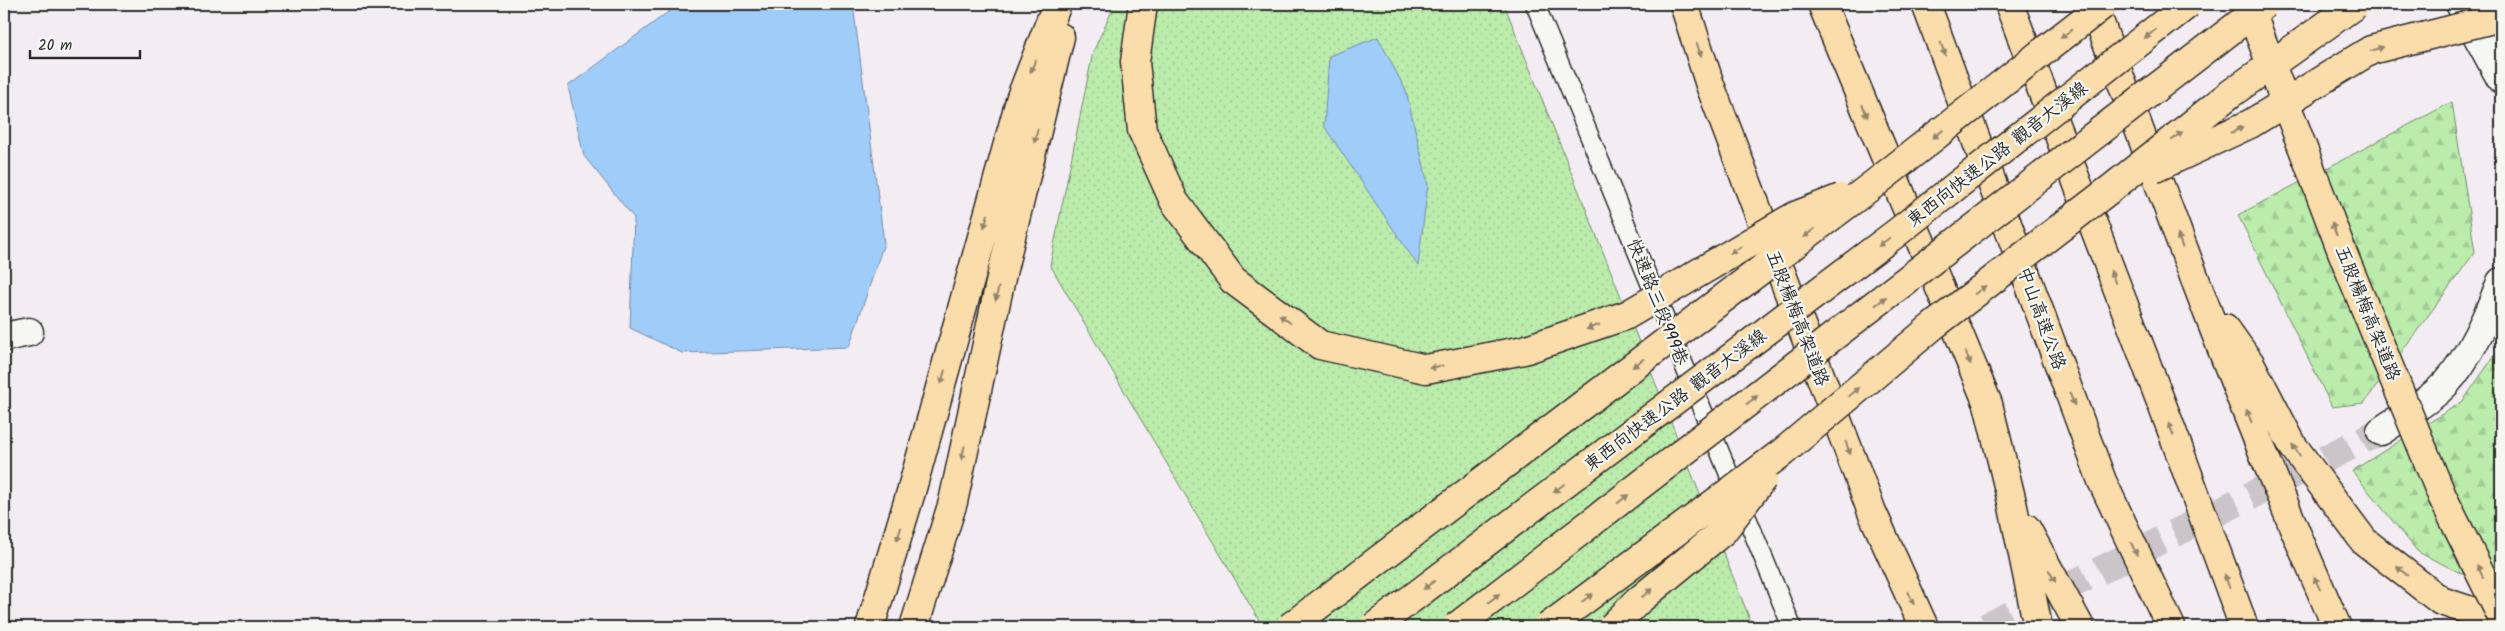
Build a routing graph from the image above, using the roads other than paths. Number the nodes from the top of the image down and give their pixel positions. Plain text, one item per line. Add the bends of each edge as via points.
1 (1057, 4) edge
2 (1068, 4) edge
3 (1143, 4) edge
4 (1535, 4) edge
5 (1684, 4) edge
6 (1804, 4) edge
7 (1822, 4) edge
8 (1926, 4) edge
9 (2009, 4) edge
10 (2093, 4) edge
11 (2104, 4) edge
12 (2188, 4) edge
13 (2248, 4) edge
14 (2265, 4) edge
15 (2356, 4) edge
16 (2460, 4) edge
17 (2501, 16) edge
18 (1846, 66) junction
19 (2501, 79) edge
20 (1874, 184) junction
21 (2113, 187) junction
22 (2501, 282) edge
23 (2196, 287) junction
24 (2381, 431) tunnel mouth
25 (1782, 452) junction
26 (2012, 502) junction
27 (2501, 615) edge
28 (2501, 621) edge
29 (870, 627) edge
30 (914, 627) edge
31 (1290, 627) edge
32 (1374, 627) edge
33 (1456, 627) edge
34 (1548, 627) edge
35 (1612, 627) edge
36 (1792, 627) edge
37 (1924, 627) edge
38 (2038, 627) edge
39 (2080, 627) edge
40 (2171, 627) edge
41 (2244, 627) edge
42 (2337, 627) edge

1 -> 29 highway via 1021,97 912,492
2 -> 30 highway via 1003,269 952,502
20 -> 3 highway, bridge via 1795,216 1627,315 1524,350 1426,369 1320,345 1233,280 1174,201 1142,130 1135,62
4 - 36 lane, 快速路三段999巷
5 -> 37 highway, 五股楊梅高架道路, bridge via 1710,85 1872,512
6 - 18 highway
7 - 18 highway
8 -> 40 highway, 中山高速公路 via 2102,481
41 -> 9 highway
23 -> 10 highway
11 -> 20 highway, bridge
12 -> 32 highway, 東西向快速公路 觀音大溪線, bridge via 1895,234
27 -> 13 highway, 五股楊梅高架道路, bridge via 2439,487 2343,254
33 -> 14 highway, bridge
21 -> 15 highway, bridge via 2230,94
16 - 19 street
21 -> 17 highway, bridge via 2250,124 2371,50
18 -> 26 highway via 1988,404
20 -> 31 highway, bridge
25 -> 21 highway, bridge via 1933,326
22 - 24 street via 2487,319 2467,355 2439,390
28 -> 23 highway via 2441,600 2364,541 2293,446 2250,363
42 -> 23 highway
34 -> 25 highway, bridge
35 -> 25 highway, bridge via 1638,601 1723,531
26 - 38 highway
26 -> 39 highway

